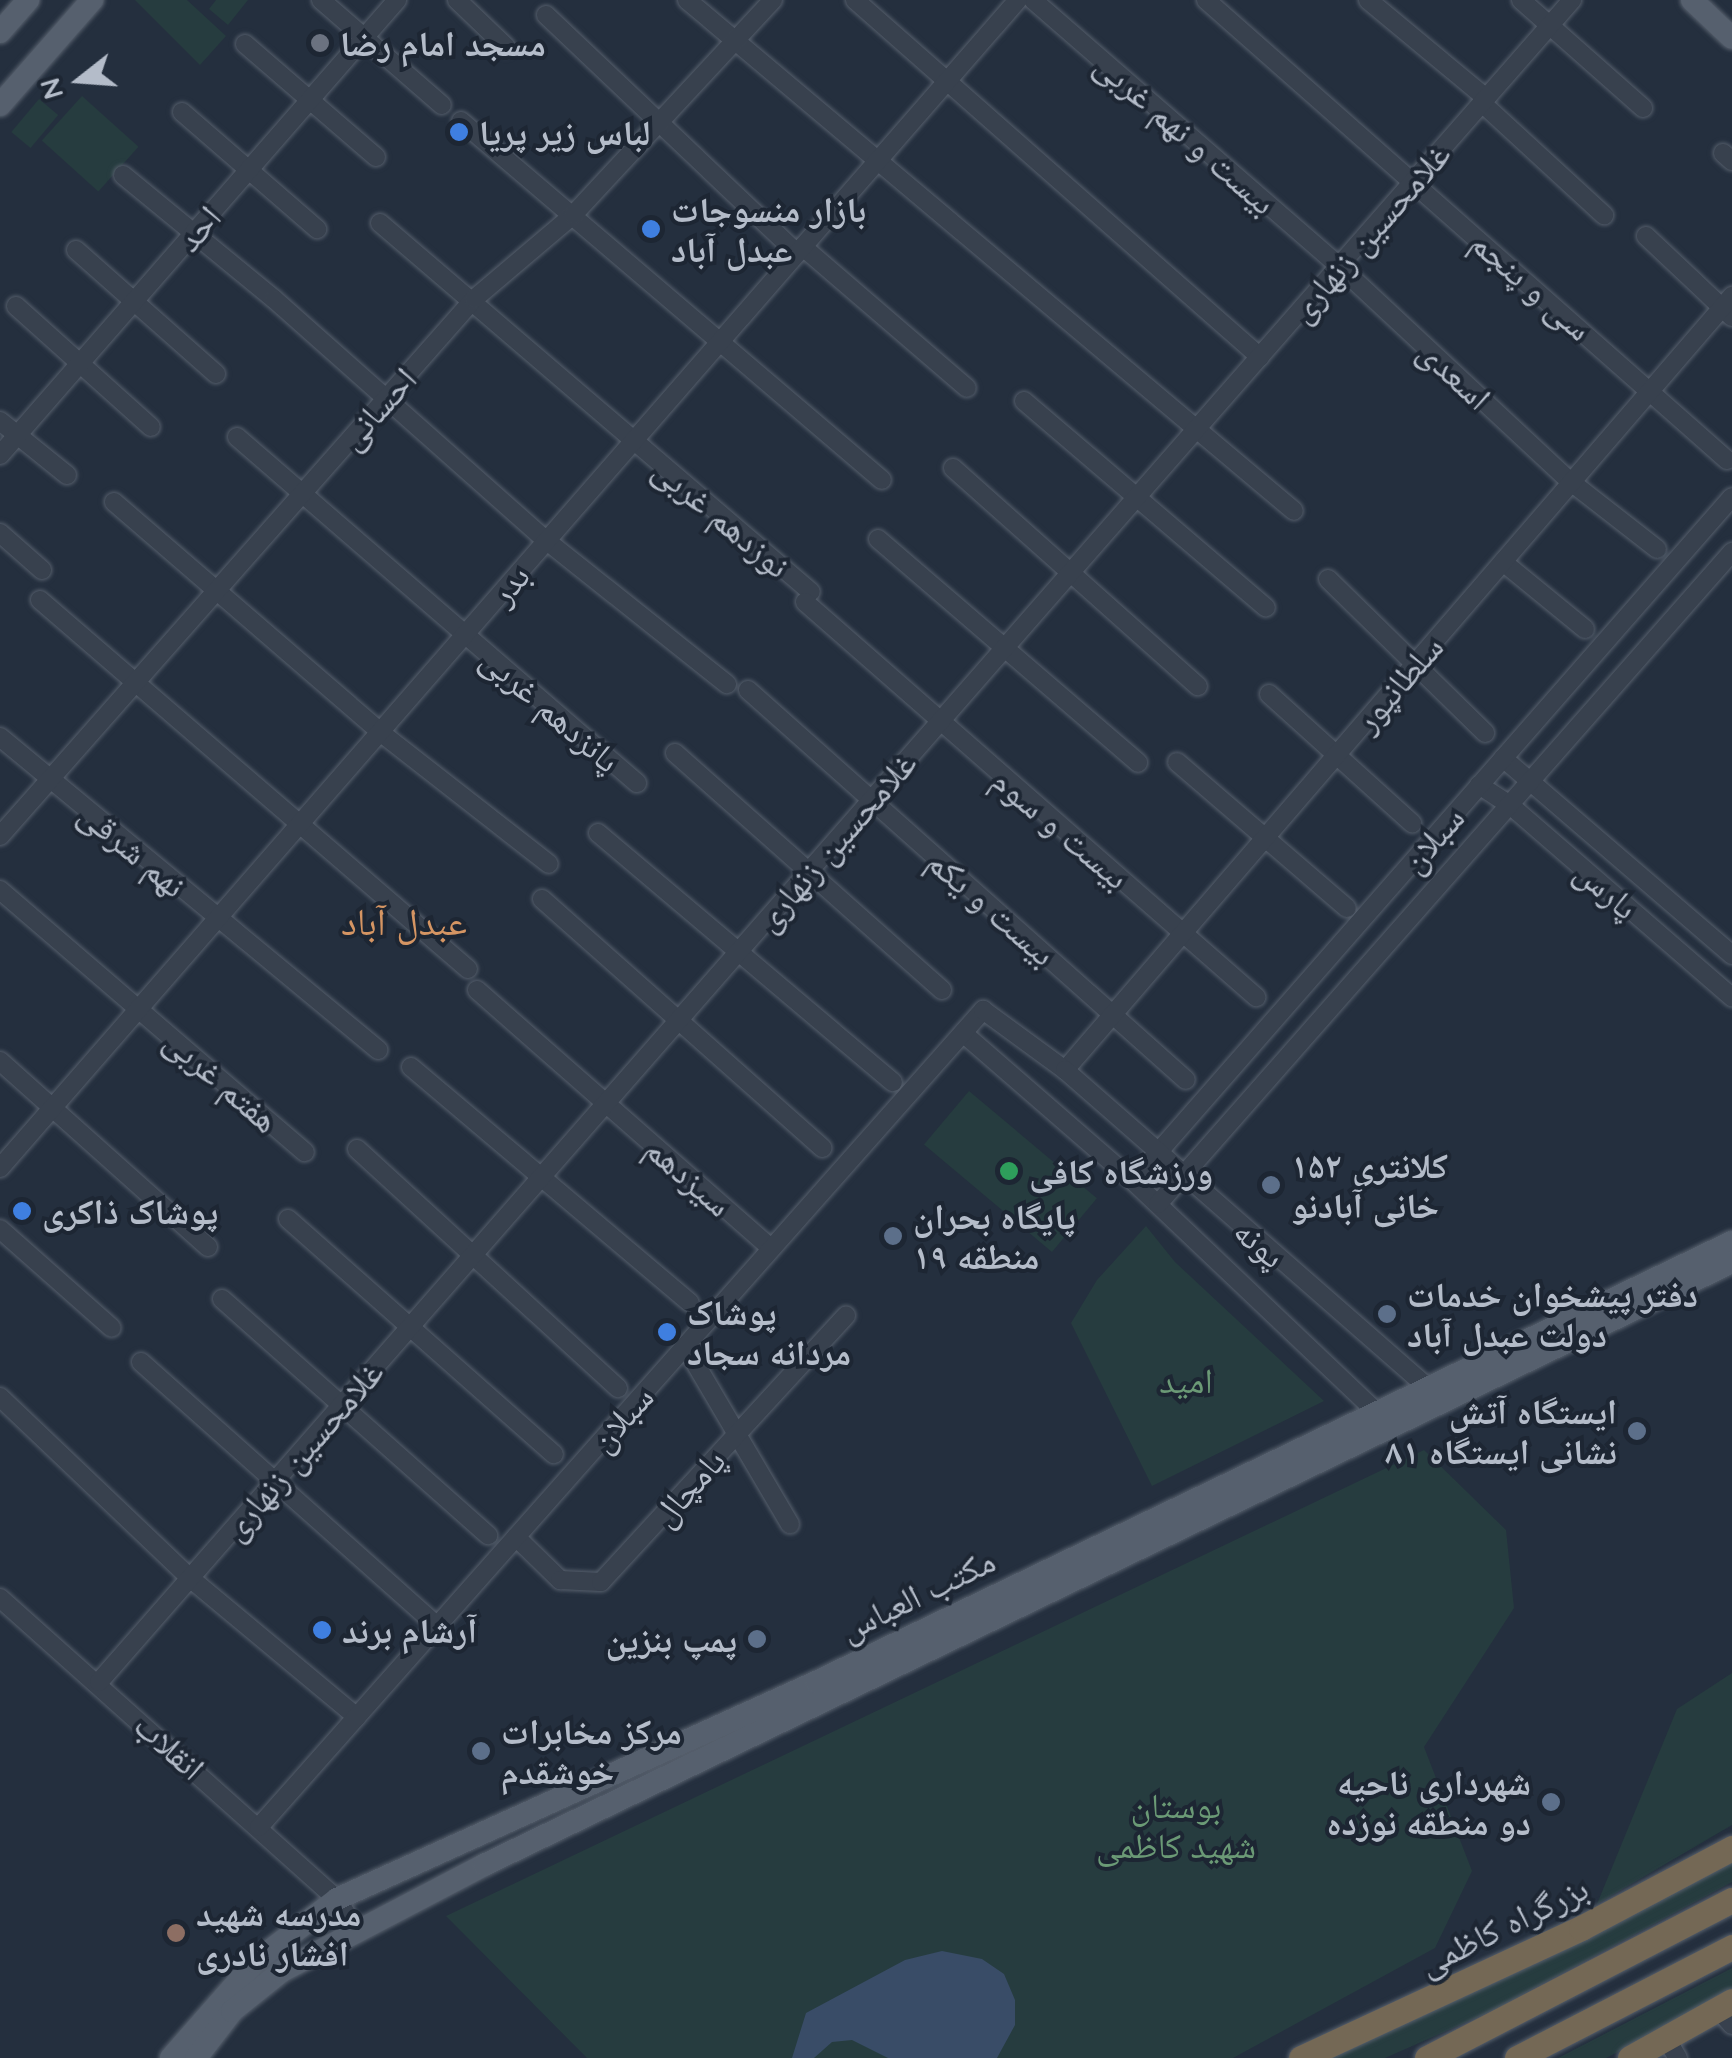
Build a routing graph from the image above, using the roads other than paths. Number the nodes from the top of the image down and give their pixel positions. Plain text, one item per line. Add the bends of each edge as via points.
1 (28, 0) edge
2 (92, 0) edge
3 (321, 0) edge
4 (396, 0) edge
5 (457, 0) edge
6 (688, 0) edge
7 (773, 0) edge
8 (855, 0) edge
9 (1018, 0) edge
10 (1033, 0) edge
11 (1206, 0) edge
12 (1368, 0) edge
13 (1522, 0) edge
14 (1572, 0) edge
15 (1692, 0) edge
16 (546, 16) dead end
17 (1549, 26) junction
18 (0, 32) edge
19 (1732, 38) edge
20 (362, 39) junction
21 (245, 44) dead end
22 (734, 44) junction
23 (506, 47) dead end
24 (949, 79) junction
25 (1484, 100) junction
26 (307, 103) junction
27 (0, 105) edge
28 (442, 105) dead end
29 (1642, 108) dead end
30 (182, 112) dead end
31 (461, 121) dead end
32 (658, 128) junction
33 (376, 157) dead end
34 (879, 160) junction
35 (248, 171) junction
36 (123, 175) dead end
37 (1414, 181) junction
38 (573, 215) junction
39 (1604, 216) dead end
40 (380, 222) dead end
41 (317, 228) dead end
42 (194, 233) junction
43 (1646, 236) dead end
44 (76, 250) dead end
45 (800, 250) junction
46 (1339, 266) junction
47 (474, 299) junction
48 (134, 302) junction
49 (16, 306) dead end
50 (1729, 307) edge
51 (719, 343) junction
52 (1260, 357) junction
53 (80, 363) junction
54 (216, 374) dead end
55 (967, 388) dead end
56 (1649, 393) junction
57 (386, 398) junction
58 (1024, 401) dead end
59 (0, 421) edge
60 (151, 427) dead end
61 (1198, 427) junction
62 (17, 436) junction
63 (236, 437) dead end
64 (632, 442) junction
65 (0, 455) edge
66 (1727, 460) dead end
67 (953, 468) dead end
68 (67, 476) dead end
69 (882, 480) dead end
70 (1572, 482) junction
71 (301, 494) junction
72 (1138, 495) junction
73 (1732, 496) edge
74 (114, 502) dead end
75 (1294, 511) dead end
76 (0, 533) edge
77 (878, 539) dead end
78 (546, 541) junction
79 (1657, 549) dead end
80 (1732, 552) edge
81 (1503, 562) junction
82 (42, 570) dead end
83 (1072, 570) junction
84 (1328, 579) dead end
85 (218, 588) junction
86 (40, 600) dead end
87 (1266, 608) dead end
88 (1584, 628) dead end
89 (464, 635) junction
90 (1004, 648) junction
91 (1416, 663) junction
92 (134, 684) junction
93 (727, 684) dead end
94 (1198, 686) dead end
95 (748, 690) dead end
96 (1269, 694) dead end
97 (938, 724) junction
98 (380, 732) junction
99 (1485, 733) dead end
100 (0, 737) edge
101 (675, 753) dead end
102 (1337, 755) junction
103 (1503, 758) junction
104 (1178, 762) dead end
105 (1138, 763) dead end
106 (50, 779) junction
107 (1531, 780) junction
108 (637, 783) dead end
109 (1479, 785) junction
110 (870, 801) junction
111 (1510, 804) junction
112 (1412, 822) dead end
113 (301, 823) junction
114 (598, 833) dead end
115 (0, 836) edge
116 (1265, 838) junction
117 (548, 864) dead end
118 (808, 872) junction
119 (0, 890) edge
120 (542, 899) dead end
121 (1347, 908) dead end
122 (217, 920) junction
123 (1183, 933) junction
124 (739, 950) junction
125 (1732, 956) edge
126 (468, 969) dead end
127 (477, 990) dead end
128 (942, 990) dead end
129 (1256, 997) dead end
130 (1732, 997) edge
131 (139, 1008) junction
132 (983, 1010) joint
133 (1114, 1013) junction
134 (675, 1024) junction
135 (963, 1032) junction
136 (378, 1050) dead end
137 (0, 1061) edge
138 (411, 1067) dead end
139 (1064, 1070) junction
140 (1186, 1080) dead end
141 (892, 1082) dead end
142 (606, 1103) junction
143 (52, 1108) junction
144 (822, 1148) dead end
145 (357, 1149) dead end
146 (305, 1152) dead end
147 (1156, 1154) junction
148 (0, 1168) edge
149 (1182, 1177) junction
150 (539, 1180) junction
151 (1133, 1180) junction
152 (1158, 1204) junction
153 (288, 1219) dead end
154 (0, 1228) edge
155 (1732, 1242) edge
156 (208, 1247) dead end
157 (772, 1248) junction
158 (471, 1257) junction
159 (1732, 1262) edge
160 (222, 1299) dead end
161 (690, 1303) dead end
162 (846, 1316) dead end
163 (410, 1326) junction
164 (112, 1328) dead end
165 (1557, 1336) junction
166 (685, 1346) junction
167 (141, 1362) dead end
168 (618, 1388) dead end
169 (1436, 1394) junction
170 (0, 1396) edge
171 (343, 1402) junction
172 (1384, 1419) junction
173 (736, 1434) junction
174 (554, 1454) dead end
175 (271, 1485) junction
176 (790, 1524) dead end
177 (488, 1535) dead end
178 (516, 1537) junction
179 (190, 1578) junction
180 (0, 1598) edge
181 (437, 1626) junction
182 (99, 1682) junction
183 (820, 1692) junction
184 (357, 1717) junction
185 (259, 1827) junction
186 (1732, 1848) edge
187 (337, 1898) junction
188 (1732, 1900) edge
189 (358, 1932) junction
190 (1732, 1947) edge
191 (1728, 2012) edge
192 (1672, 2049) edge
193 (170, 2058) edge
194 (196, 2058) edge
195 (1301, 2058) edge
196 (1427, 2058) edge
197 (1517, 2058) edge
198 (1630, 2058) edge

1 - 18 main road
2 - 27 main road
3 - 20 street
4 - 20 street, احد
5 - 23 street
6 - 22 street
7 - 22 street, احسانی
8 - 24 street
9 - 24 street, بدر
10 - 46 street, بیست و نهم غربی
11 - 37 street, سی و پنجم
12 - 25 street
13 - 17 street
14 - 17 street, غلامحسین زنهاری
15 - 19 main road
16 - 32 street
17 - 25 street, غلامحسین زنهاری
17 - 29 street
20 - 26 street, احد
20 - 28 street
21 - 26 street
22 - 32 street, احسانی
22 - 34 street
24 - 34 street, بدر
24 - 52 street
25 - 37 street, غلامحسین زنهاری
25 - 39 street
26 - 33 street
26 - 35 street, احد
30 - 35 street
31 - 38 street
32 - 38 street, احسانی
32 - 45 street
34 - 45 street, بدر
34 - 61 street
35 - 41 street
35 - 42 street, احد
36 - 42 street
37 - 46 street, غلامحسین زنهاری
37 - 56 street, سی و پنجم
38 - 47 street, احسانی
38 - 51 street
40 - 47 street, نوزدهم غربی
42 - 48 street, احد
42 - 57 street
43 - 50 street
44 - 48 street
45 - 51 street, بدر
45 - 55 street
46 - 52 street, غلامحسین زنهاری
46 - 70 street, اسعدی
47 - 57 street, احسانی
47 - 64 street, نوزدهم غربی
48 - 53 street, احد
48 - 54 street
49 - 53 street
50 - 56 street, سلطانپور
51 - 64 street, بدر
51 - 69 street
52 - 61 street, غلامحسین زنهاری
53 - 60 street
53 - 62 street, احد
56 - 66 street, سی و پنجم
56 - 70 street, سلطانپور
57 - 71 street, احسانی
57 - 78 street
58 - 72 street
59 - 62 street
61 - 72 street, غلامحسین زنهاری
61 - 75 street
62 - 65 street, احد
62 - 68 street
63 - 71 street, پانزدهم غربی
64 - 78 street, بدر
64 - 97 street, نوزدهم غربی via 808,597
67 - 83 street
70 - 79 street
70 - 81 street, سلطانپور
71 - 85 street, احسانی
71 - 89 street, پانزدهم غربی
72 - 83 street, غلامحسین زنهاری
72 - 87 street
73 - 103 street, سبلان
74 - 85 street
76 - 82 street
77 - 90 street
78 - 89 street, بدر
78 - 93 street
80 - 107 street, سبلان
81 - 88 street
81 - 91 street, سلطانپور
83 - 90 street, غلامحسین زنهاری
83 - 94 street
84 - 91 street
85 - 92 street, احسانی
85 - 98 street
86 - 92 street
89 - 98 street, بدر
89 - 108 street, پانزدهم غربی
90 - 97 street, غلامحسین زنهاری
90 - 105 street
91 - 99 street
91 - 102 street, سلطانپور
92 - 106 street, احسانی
92 - 113 street
95 - 110 street, بیست و یکم
96 - 102 street
97 - 110 street, غلامحسین زنهاری
97 - 123 street, بیست و سوم
98 - 113 street, بدر
98 - 117 street
100 - 106 street, نهم شرقی
101 - 118 street
102 - 112 street
102 - 116 street, سلطانپور
103 - 107 street, پارس
103 - 109 street, سبلان
104 - 116 street
106 - 115 street, احسانی
106 - 122 street, نهم شرقی
107 - 111 street, سبلان
107 - 125 street, پارس
109 - 111 street, پارس
109 - 147 street, سبلان
110 - 118 street, غلامحسین زنهاری
110 - 133 street, بیست و یکم
111 - 130 street, پارس
111 - 149 street, سبلان
113 - 122 street, بدر
113 - 126 street
114 - 124 street
116 - 121 street
116 - 123 street, سلطانپور
118 - 124 street, غلامحسین زنهاری
118 - 128 street
119 - 131 street, هفتم غربی
120 - 134 street
122 - 131 street, بدر
122 - 136 street, نهم شرقی
123 - 129 street, بیست و سوم
123 - 133 street, سلطانپور
124 - 134 street, غلامحسین زنهاری
124 - 141 street
127 - 142 street, سیزدهم
131 - 143 street, بدر
131 - 146 street, هفتم غربی
132 - 135 street, سبلان
132 - 139 street, پونه
133 - 139 street, سلطانپور
133 - 140 street, بیست و یکم
134 - 142 street, غلامحسین زنهاری
134 - 144 street
135 - 151 street, پونه
135 - 157 street, سبلان
137 - 143 street
138 - 150 street
139 - 147 street, پونه
142 - 150 street, غلامحسین زنهاری
142 - 157 street, سیزدهم
143 - 148 street, بدر
143 - 156 street
145 - 158 street
147 - 149 street, پونه
147 - 151 street, سبلان
149 - 152 street, سبلان
149 - 169 street, پونه
150 - 158 street, غلامحسین زنهاری
150 - 161 street
151 - 152 street, پونه
152 - 172 street, پونه
153 - 163 street
154 - 164 street
155 - 165 main road, مکتب العباس
157 - 166 street, سبلان
158 - 163 street, غلامحسین زنهاری
158 - 168 street
159 - 165 main road, مکتب العباس
160 - 171 street
162 - 173 street, پامچال
163 - 171 street, غلامحسین زنهاری
163 - 174 street
165 - 169 main road, مکتب العباس
166 - 173 street
166 - 178 street, سبلان
167 - 175 street
169 - 172 main road, مکتب العباس
170 - 179 street
171 - 175 street, غلامحسین زنهاری
171 - 177 street
172 - 183 main road, مکتب العباس
173 - 176 street
173 - 178 street, پامچال via 601,1582 560,1580
175 - 179 street, غلامحسین زنهاری
175 - 181 street
178 - 181 street, سبلان
179 - 182 street, غلامحسین زنهاری
179 - 184 street
180 - 182 street, انقلاب
181 - 184 street, سبلان
182 - 185 street, انقلاب
183 - 187 main road, مکتب العباس
183 - 189 main road, مکتب العباس
184 - 185 street, سبلان
185 - 187 street, انقلاب
186 - 195 highway, بزرگراه کاظمی via 1581,1928
187 - 189 street, انقلاب
187 - 193 main road, مکتب العباس via 255,1962
188 - 196 highway
189 - 194 main road, مکتب العباس via 282,1971 232,2011
190 - 197 highway
191 - 192 highway
192 - 198 highway

